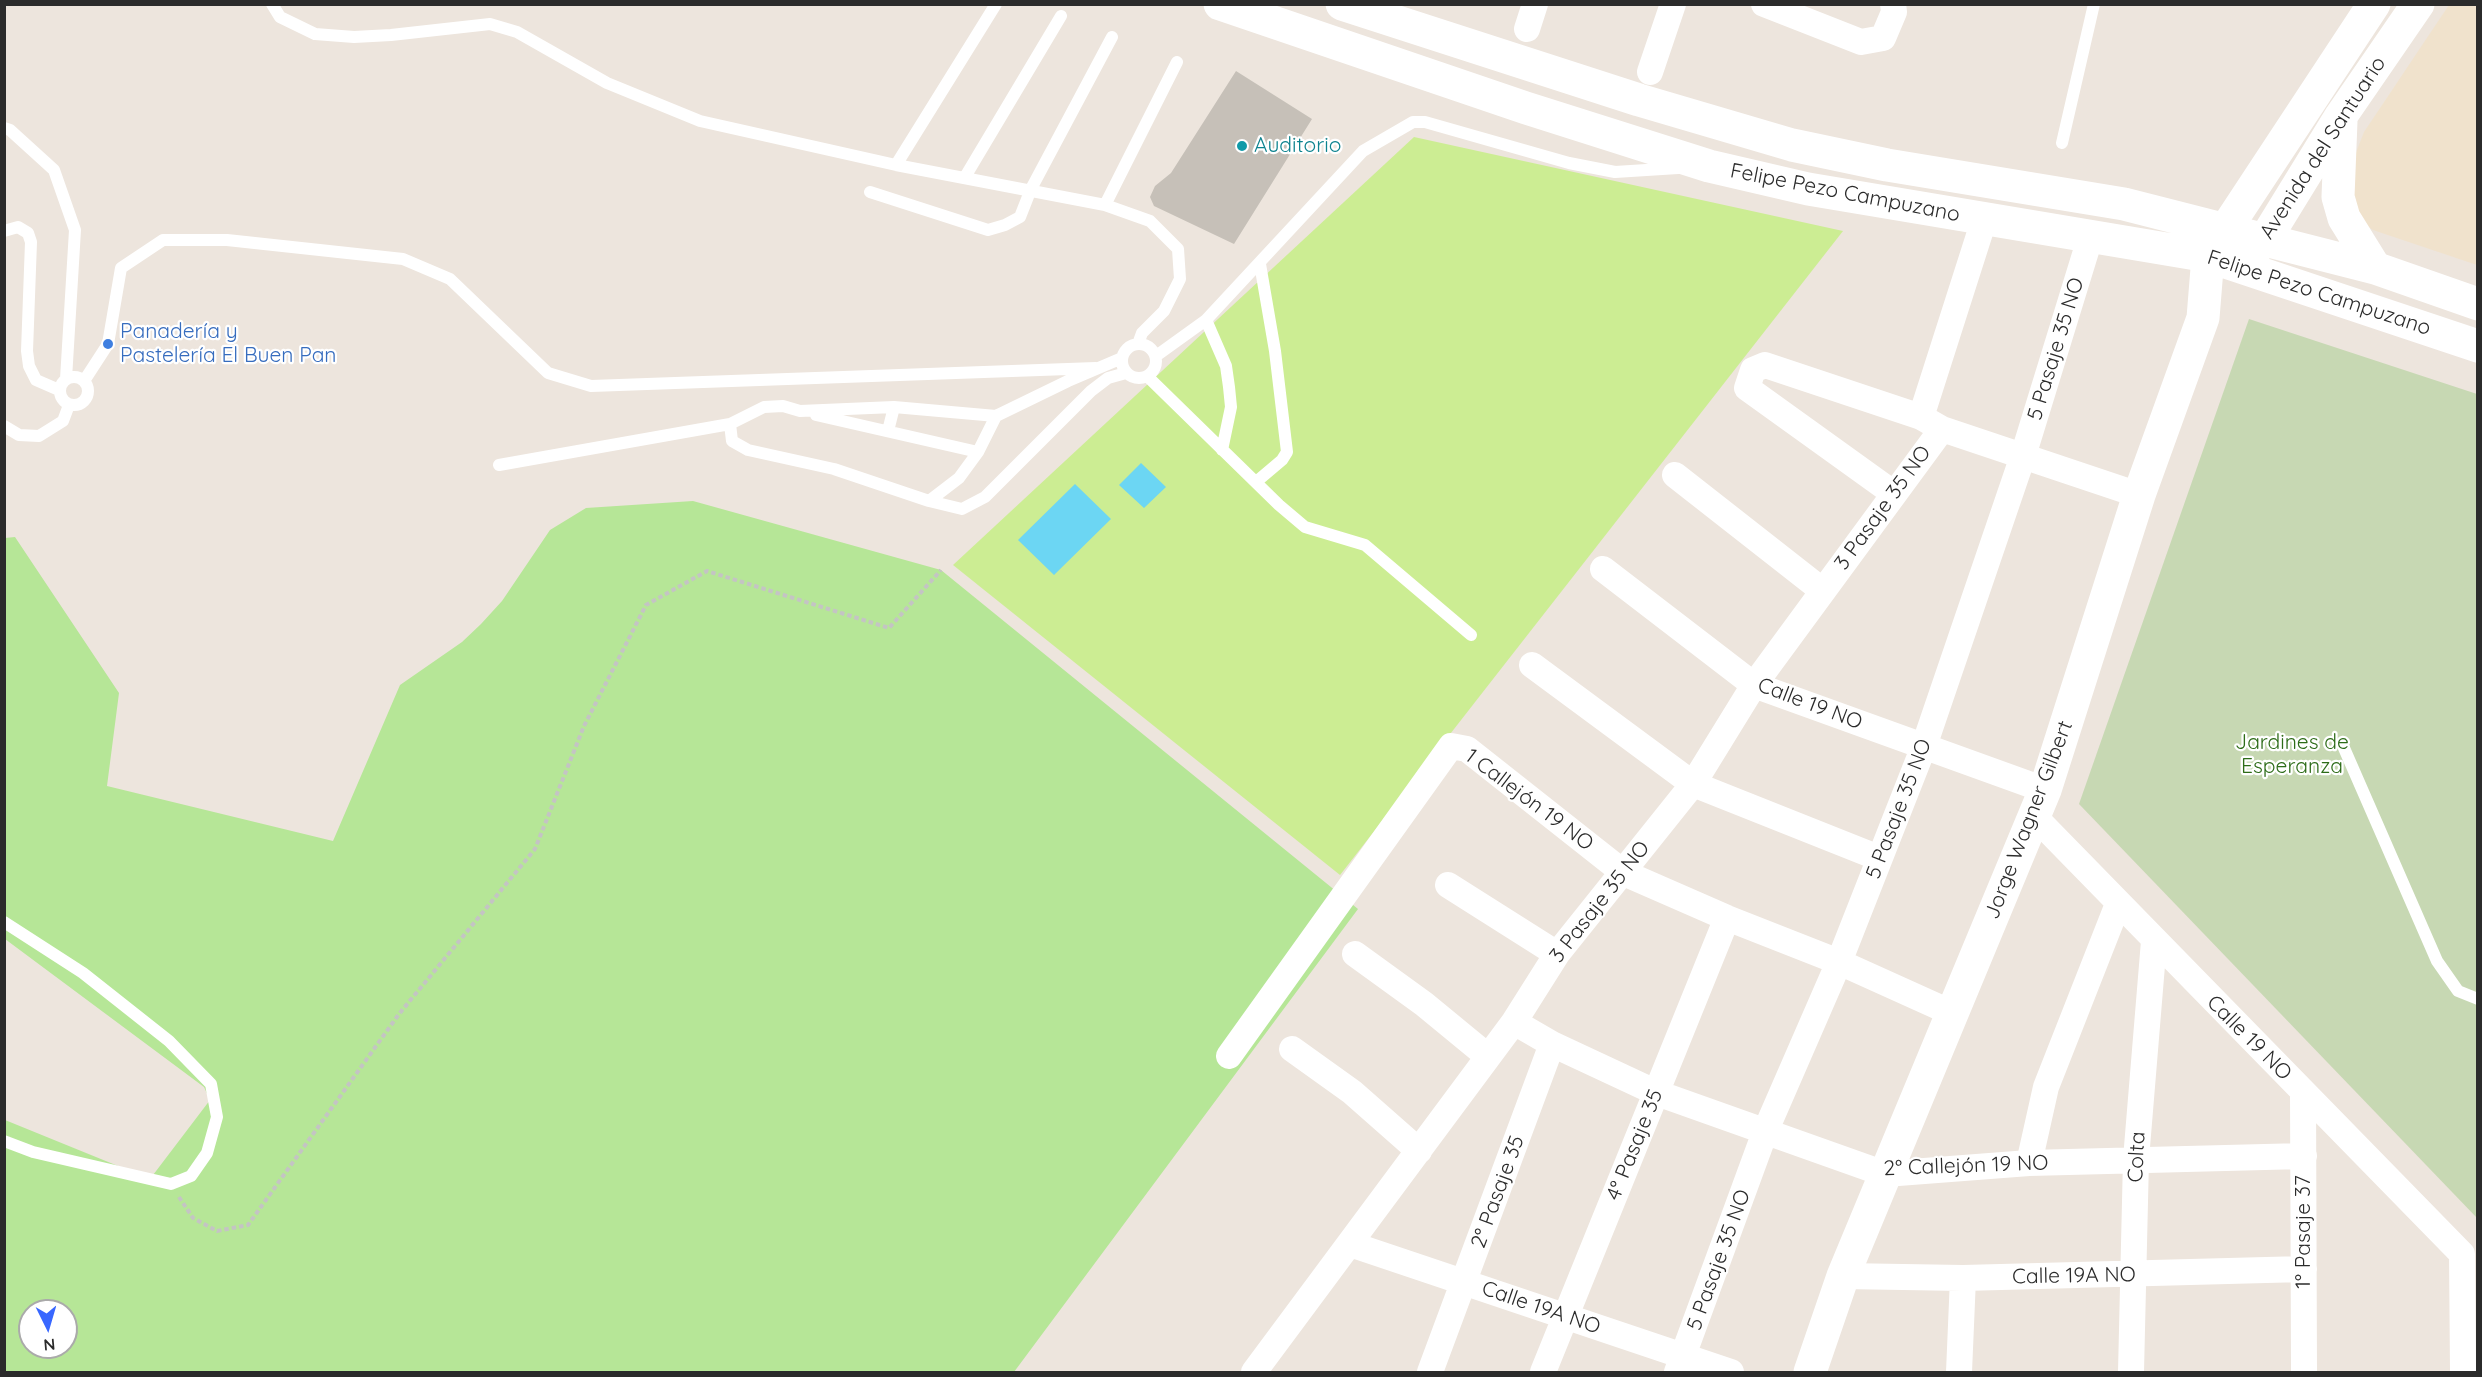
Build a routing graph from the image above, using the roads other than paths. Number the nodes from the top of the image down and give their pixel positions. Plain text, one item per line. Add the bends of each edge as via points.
1 (272, 4) edge
2 (996, 4) edge
3 (1220, 4) edge
4 (1342, 4) edge
5 (1535, 4) edge
6 (1673, 4) edge
7 (1764, 4) edge
8 (1893, 4) edge
9 (2094, 4) edge
10 (2374, 4) edge
11 (2418, 4) edge
12 (1793, 9) edge
13 (1061, 16) dead end
14 (1527, 29) dead end
15 (1112, 37) dead end
16 (1177, 62) dead end
17 (1650, 72) dead end
18 (2341, 116) junction
19 (4, 128) edge
20 (2062, 143) dead end
21 (896, 165) junction
22 (1709, 166) junction
23 (965, 177) junction
24 (1031, 189) junction
25 (870, 192) dead end
26 (1105, 205) junction
27 (1984, 220) junction
28 (4, 231) edge
29 (2091, 235) junction
30 (2266, 238) junction
31 (2216, 242) junction
32 (1260, 264) junction
33 (2241, 265) junction
34 (2375, 268) junction
35 (2478, 304) edge
36 (2203, 318) junction
37 (1206, 320) junction
38 (1138, 344) junction
39 (2478, 346) edge
40 (1156, 356) junction
41 (1122, 358) junction
42 (1096, 368) junction
43 (1126, 373) junction
44 (1147, 376) junction
45 (84, 381) junction
46 (63, 385) junction
47 (69, 405) junction
48 (894, 407) junction
49 (800, 411) junction
50 (996, 416) junction
51 (1931, 423) junction
52 (730, 424) junction
53 (4, 426) edge
54 (888, 431) junction
55 (1222, 450) junction
56 (978, 452) junction
57 (2023, 456) junction
58 (499, 465) dead end
59 (1675, 475) dead end
60 (1256, 482) junction
61 (1893, 493) junction
62 (2139, 495) junction
63 (929, 501) junction
64 (1603, 569) dead end
65 (1823, 591) junction
66 (1471, 635) dead end
67 (1532, 665) dead end
68 (1754, 685) junction
69 (1924, 746) junction
70 (2344, 748) dead end
71 (1693, 784) junction
72 (2040, 803) junction
73 (1879, 858) junction
74 (1624, 873) junction
75 (1448, 885) dead end
76 (2118, 904) junction
77 (1727, 918) junction
78 (4, 922) edge
79 (2154, 941) junction
80 (1355, 954) dead end
81 (1557, 954) junction
82 (1839, 962) junction
83 (2478, 999) edge
84 (1952, 1013) junction
85 (1514, 1022) junction
86 (1552, 1044) junction
87 (1292, 1049) dead end
88 (1486, 1055) junction
89 (1229, 1056) dead end
90 (2303, 1092) junction
91 (1657, 1093) junction
92 (1766, 1132) junction
93 (4, 1141) edge
94 (1419, 1151) junction
95 (2304, 1155) junction
96 (2136, 1159) junction
97 (2029, 1163) junction
98 (1885, 1174) junction
99 (1350, 1244) junction
100 (2304, 1269) junction
101 (2134, 1275) junction
102 (1843, 1276) junction
103 (1963, 1278) junction
104 (1465, 1282) junction
105 (1564, 1316) junction
106 (1681, 1364) edge
107 (1254, 1372) edge
108 (1430, 1372) edge
109 (1543, 1372) edge
110 (1731, 1372) edge
111 (1810, 1372) edge
112 (1959, 1372) edge
113 (2130, 1372) edge
114 (2304, 1372) edge
115 (2463, 1372) edge

1 - 21 lane via 280,17 315,34 391,35 490,24 517,32 607,83 700,121
2 - 21 lane
3 - 22 main road, Felipe Pezo Campuzano
4 - 31 main road, Felipe Pezo Campuzano via 1792,145 1887,165 2124,204
5 - 14 street
6 - 17 street
7 - 12 street
8 - 12 street via 1894,12 1883,38 1862,42
9 - 20 lane
10 - 31 main road, Avenida del Santuario
11 - 18 main road, Avenida del Santuario
13 - 23 lane
15 - 24 lane
16 - 26 lane
18 - 30 main road, Avenida del Santuario
18 - 34 main road via 2338,197 2344,218
19 - 46 lane via 54,170 75,230
21 - 23 lane
22 - 27 main road, Felipe Pezo Campuzano via 1808,189
22 - 32 lane via 1615,172 1413,122 1363,151
23 - 24 lane
24 - 25 lane via 1020,217 988,230
24 - 26 lane
26 - 38 lane via 1150,221 1178,249 1180,279 1164,312 1142,333
27 - 29 main road, Felipe Pezo Campuzano
27 - 51 street, 3 Pasaje 35 NO
28 - 46 lane via 18,226 28,233 31,242 29,366 36,380
29 - 31 main road, Felipe Pezo Campuzano
29 - 57 street, 5 Pasaje 35 NO
30 - 31 main road, Felipe Pezo Campuzano
30 - 33 main road, Avenida del Santuario
30 - 34 main road, Felipe Pezo Campuzano
31 - 33 main road, Felipe Pezo Campuzano
31 - 36 main road, Jorge Wagner Gilbert
32 - 37 lane
32 - 60 lane via 1287,452
33 - 36 main road, Avenida del Santuario
33 - 39 main road, Felipe Pezo Campuzano
34 - 35 main road, Felipe Pezo Campuzano
36 - 62 main road, Jorge Wagner Gilbert
37 - 40 lane
37 - 55 lane via 1226,366 1232,407
38 - 40 lane via 1146,345
38 - 41 lane via 1125,351
40 - 44 lane via 1156,364
41 - 42 lane
41 - 43 lane
42 - 45 lane via 591,386 548,373 450,279 403,259 227,240 163,240 121,268 108,344
42 - 50 lane
43 - 44 lane via 1132,377
43 - 63 lane via 1108,378 1091,391 985,497 962,509
44 - 55 lane
45 - 46 lane via 72,377
45 - 47 lane via 88,386 86,399
46 - 47 lane via 64,402
47 - 53 lane via 63,421 39,436 19,435
48 - 49 lane
48 - 50 lane
48 - 54 lane
49 - 52 lane via 783,406 764,407
49 - 54 lane
50 - 56 lane
51 - 57 street
51 - 61 street, 3 Pasaje 35 NO
51 - 61 street via 1765,365 1758,365 1749,375 1748,388
52 - 58 lane
52 - 63 lane via 732,441 748,450 834,469
54 - 56 lane
55 - 60 lane
56 - 63 lane via 959,478
57 - 62 street
57 - 69 street, 5 Pasaje 35 NO
59 - 65 street
60 - 66 lane via 1305,527 1365,545
61 - 65 street, 3 Pasaje 35 NO
62 - 72 main road, Jorge Wagner Gilbert
64 - 68 street, Calle 19 NO
65 - 68 street, 3 Pasaje 35 NO
67 - 71 street
68 - 69 street, Calle 19 NO
68 - 71 street, 3 Pasaje 35 NO
69 - 72 street, Calle 19 NO
69 - 73 street, 5 Pasaje 35 NO
70 - 83 lane via 2437,961 2458,991
71 - 73 street
71 - 74 street, 3 Pasaje 35 NO
72 - 76 street, Calle 19 NO
72 - 84 main road, Jorge Wagner Gilbert
73 - 82 street, 5 Pasaje 35 NO
74 - 77 street, 1 Callejón 19 NO
74 - 81 street, 3 Pasaje 35 NO
74 - 89 street, 1 Callejón 19 NO via 1467,749 1451,746
75 - 81 street
76 - 79 street, Calle 19 NO
76 - 97 street via 2046,1087
77 - 82 street, 1 Callejón 19 NO
77 - 91 street, 4° Pasaje 35
78 - 93 lane via 84,973 169,1041 210,1084 217,1117 207,1154 191,1176 171,1184 33,1152
79 - 90 street, Calle 19 NO
79 - 96 street, Colta
80 - 88 street
81 - 85 street, 3 Pasaje 35 NO
82 - 84 street, 1 Callejón 19 NO
82 - 92 street, 5 Pasaje 35 NO
84 - 98 main road, Jorge Wagner Gilbert
85 - 86 street, 2° Callejón 19 NO
85 - 88 street, 3 Pasaje 35 NO
86 - 91 street, 2° Callejón 19 NO
86 - 104 street, 2° Pasaje 35
87 - 94 street via 1352,1092
88 - 94 street, 3 Pasaje 35 NO
90 - 95 street, 1° Pasaje 37
90 - 115 street, Calle 19 NO via 2459,1250 2463,1258
91 - 92 street, 2° Callejón 19 NO
91 - 105 street, 4° Pasaje 35
92 - 98 street, 2° Callejón 19 NO
92 - 106 street, 5 Pasaje 35 NO
94 - 99 street, 3 Pasaje 35 NO
95 - 96 street, 2° Callejón 19 NO
95 - 100 street, 1° Pasaje 37
96 - 97 street, 2° Callejón 19 NO
96 - 101 street, Colta
97 - 98 street, 2° Callejón 19 NO
98 - 102 main road, Jorge Wagner Gilbert
99 - 104 street, Calle 19A NO
99 - 107 street, 3 Pasaje 35 NO
100 - 101 street, Calle 19A NO
100 - 114 street, 1° Pasaje 37
101 - 103 street, Calle 19A NO
101 - 113 street, Colta
102 - 103 street, Calle 19A NO
102 - 111 main road, Jorge Wagner Gilbert
103 - 112 street
104 - 105 street, Calle 19A NO
104 - 108 street, 2° Pasaje 35
105 - 106 street, Calle 19A NO
105 - 109 street, 4° Pasaje 35
106 - 110 street, Calle 19A NO

